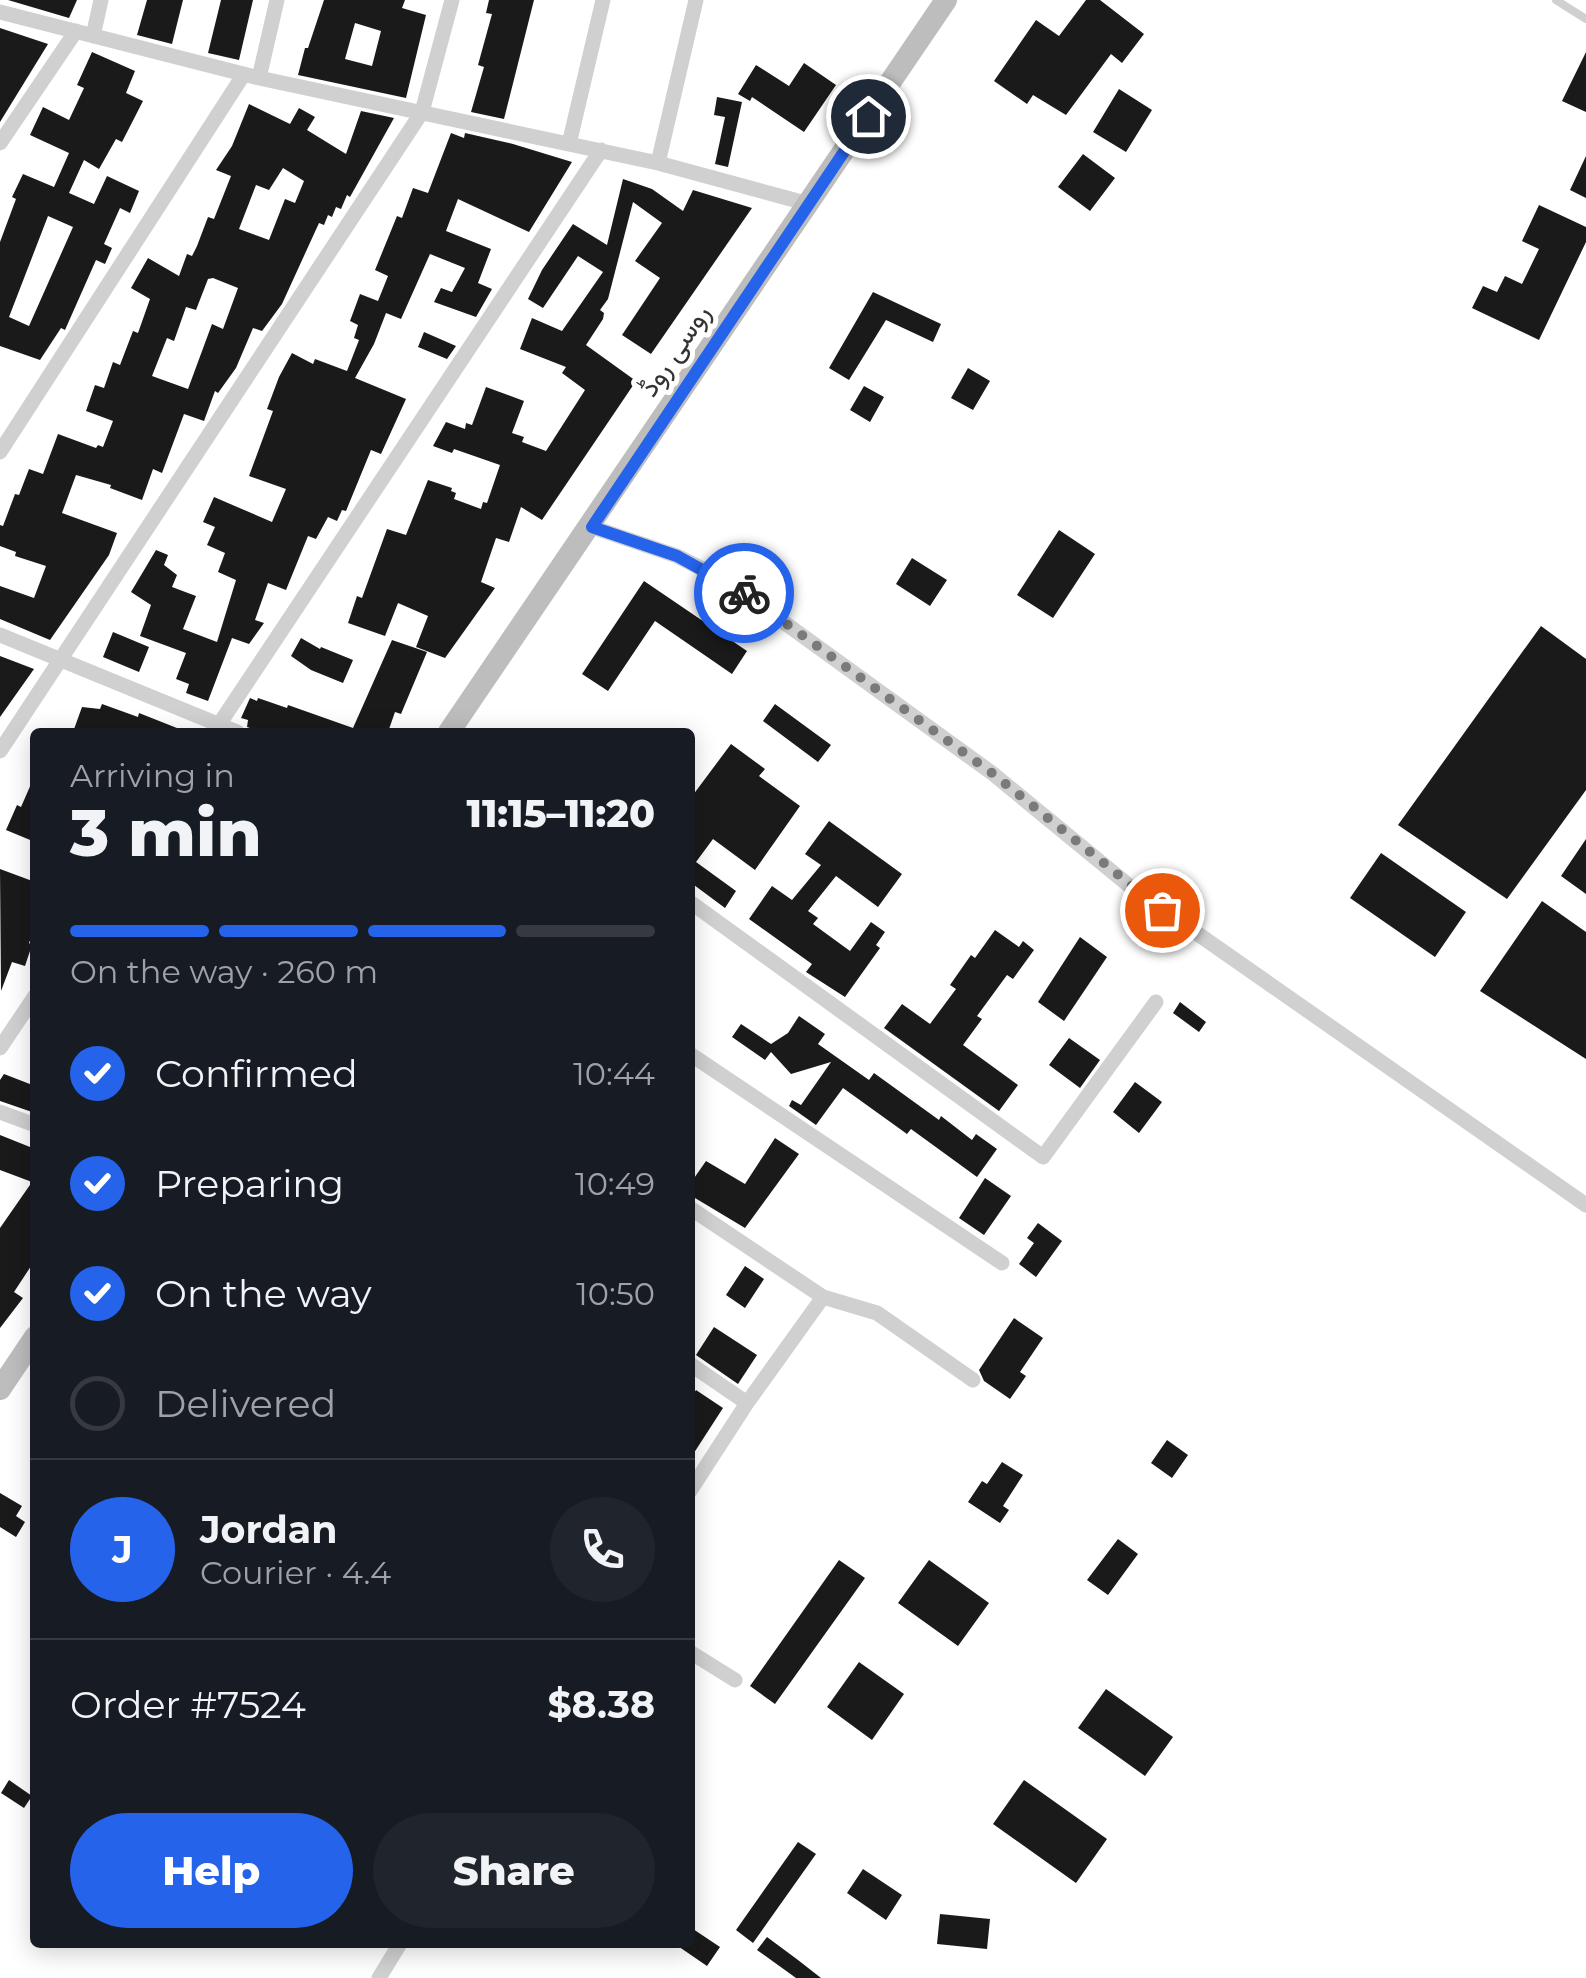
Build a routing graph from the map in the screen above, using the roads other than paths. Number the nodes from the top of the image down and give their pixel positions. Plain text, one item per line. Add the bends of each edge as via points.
1 (101, 0) edge
2 (277, 0) edge
3 (452, 0) edge
4 (604, 0) edge
5 (696, 0) edge
6 (946, 0) edge
7 (1556, 0) edge
8 (0, 12) edge
9 (1586, 19) edge
10 (84, 34) junction
11 (251, 76) junction
12 (422, 112) junction
13 (0, 143) edge
14 (569, 144) junction
15 (601, 150) junction
16 (658, 163) junction
17 (809, 204) junction
18 (0, 452) edge
19 (592, 527) junction
20 (0, 635) edge
21 (62, 659) junction
22 (214, 728) edge
23 (217, 728) edge
24 (455, 728) edge
25 (0, 751) edge
26 (695, 906) edge
27 (1156, 1002) dead end
28 (30, 1003) edge
29 (0, 1048) edge
30 (695, 1057) edge
31 (0, 1112) edge
32 (30, 1123) edge
33 (1586, 1205) edge
34 (695, 1211) edge
35 (1002, 1263) dead end
36 (823, 1298) junction
37 (30, 1344) edge
38 (695, 1367) edge
39 (973, 1380) dead end
40 (0, 1389) edge
41 (747, 1403) junction
42 (695, 1483) edge
43 (695, 1655) edge
44 (735, 1680) dead end
45 (397, 1948) edge
46 (379, 1978) edge

1 - 10 street
2 - 11 street
3 - 12 street
4 - 14 street
5 - 16 street
6 - 17 main road, روسی روڈ
7 - 9 lane
8 - 10 street
10 - 11 street
10 - 13 street
11 - 12 street
11 - 18 street
12 - 14 street
12 - 21 street
14 - 15 street
15 - 16 street
15 - 23 street
16 - 17 street
17 - 19 main road, روسی روڈ
19 - 24 main road, روسی روڈ
19 - 33 street via 728,582 992,773 1132,888
20 - 21 street
21 - 22 street
21 - 25 street
26 - 27 street via 1043,1157
28 - 29 street
30 - 35 street
31 - 32 street
34 - 36 street
36 - 39 street via 877,1312
36 - 41 street
37 - 40 main road
38 - 41 street
41 - 42 street
43 - 44 street
45 - 46 street

